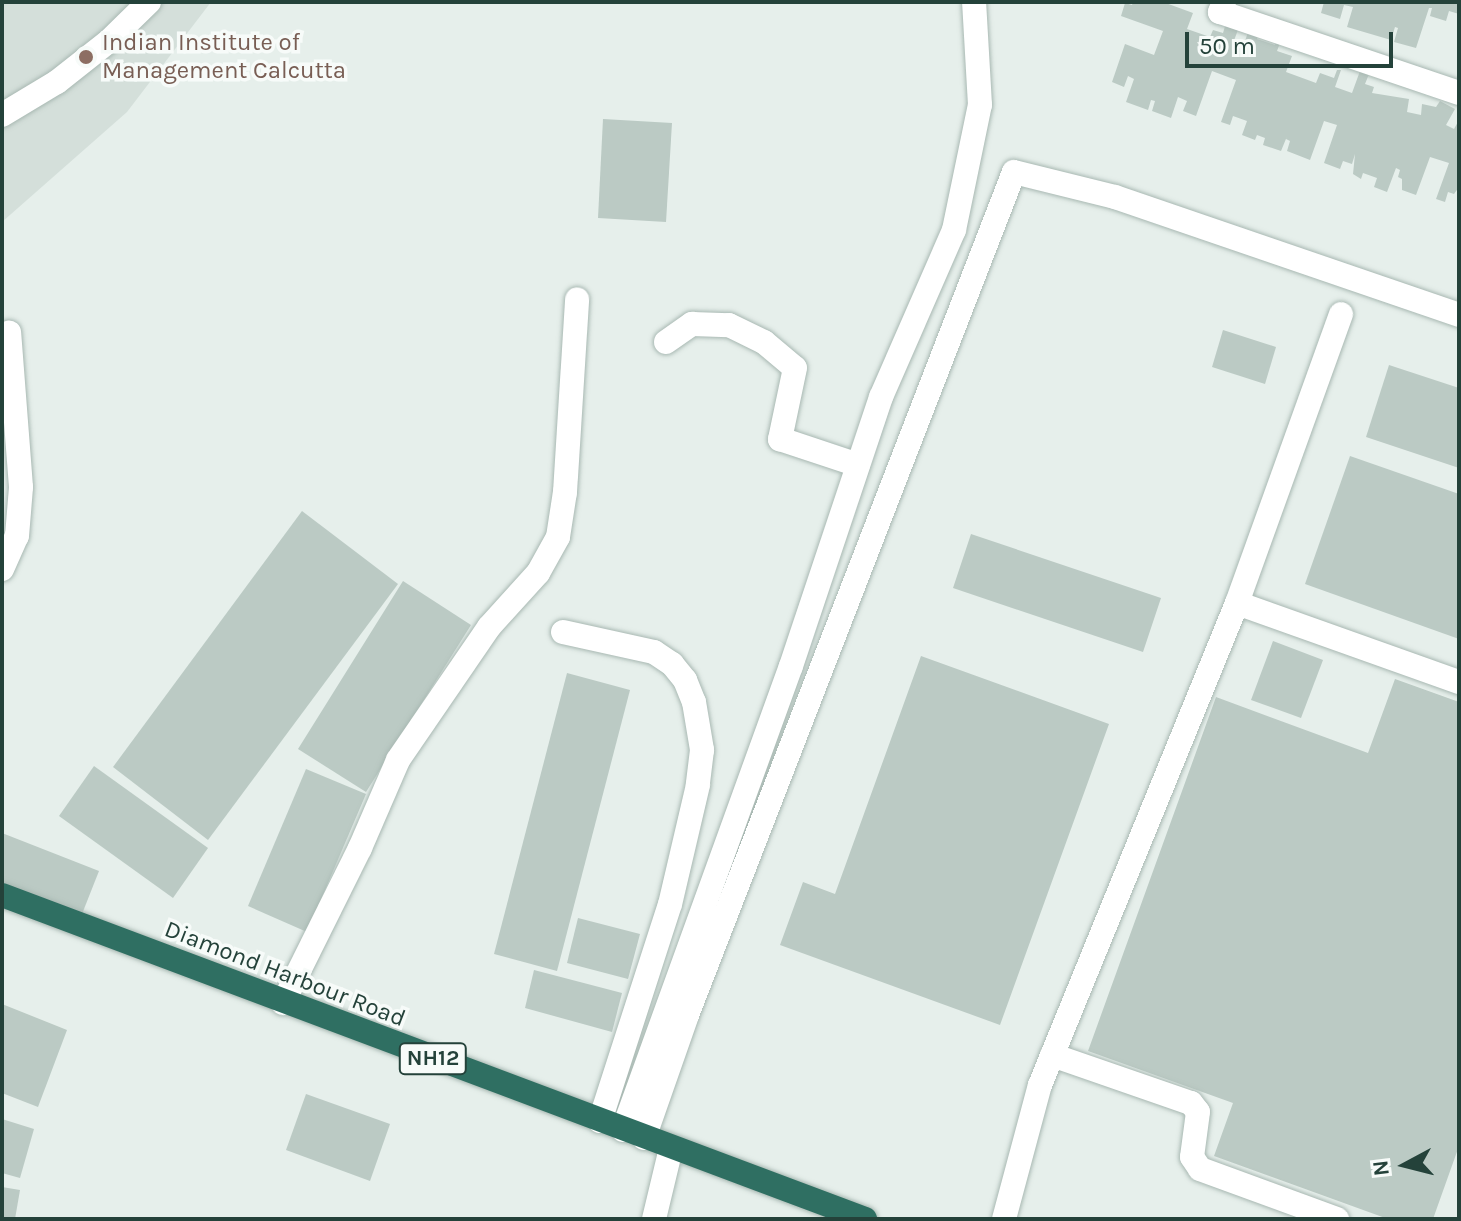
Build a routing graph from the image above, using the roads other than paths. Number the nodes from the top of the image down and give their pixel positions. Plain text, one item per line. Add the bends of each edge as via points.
1 (149, 2) edge
2 (974, 2) edge
3 (1224, 2) edge
4 (1459, 93) edge
5 (2, 115) edge
6 (577, 299) dead end
7 (1341, 314) dead end
8 (1459, 315) edge
9 (9, 332) dead end
10 (666, 342) dead end
11 (858, 465) junction
12 (2, 569) edge
13 (1237, 603) junction
14 (563, 632) dead end
15 (1459, 682) edge
16 (2, 895) edge
17 (283, 1003) junction
18 (1052, 1055) junction
19 (600, 1121) junction
20 (634, 1134) junction
21 (671, 1148) junction
22 (654, 1219) edge
23 (865, 1219) edge
24 (1004, 1219) edge
25 (1337, 1219) edge

1 - 5 street via 57,82
2 - 11 street via 980,105 954,230 881,397
3 - 4 street via 1220,12
6 - 17 street via 558,537 538,573 489,627 398,760
7 - 13 street
8 - 20 street via 1115,197 1014,172 687,1015
9 - 12 street via 21,487 17,536
10 - 11 street via 692,324 729,325 764,342 795,368 780,439
11 - 20 street
13 - 15 street
13 - 18 street
14 - 19 street via 654,652 672,664 694,702 702,750 670,904
16 - 17 highway, Diamond Harbour Road / NH12
17 - 19 highway, Diamond Harbour Road / NH12
18 - 24 street via 1026,1129
18 - 25 street via 1191,1103 1198,1112 1192,1157 1200,1169
19 - 20 highway, Diamond Harbour Road / NH12
20 - 21 highway, Diamond Harbour Road / NH12
21 - 22 street
21 - 23 highway, Diamond Harbour Road / NH12

